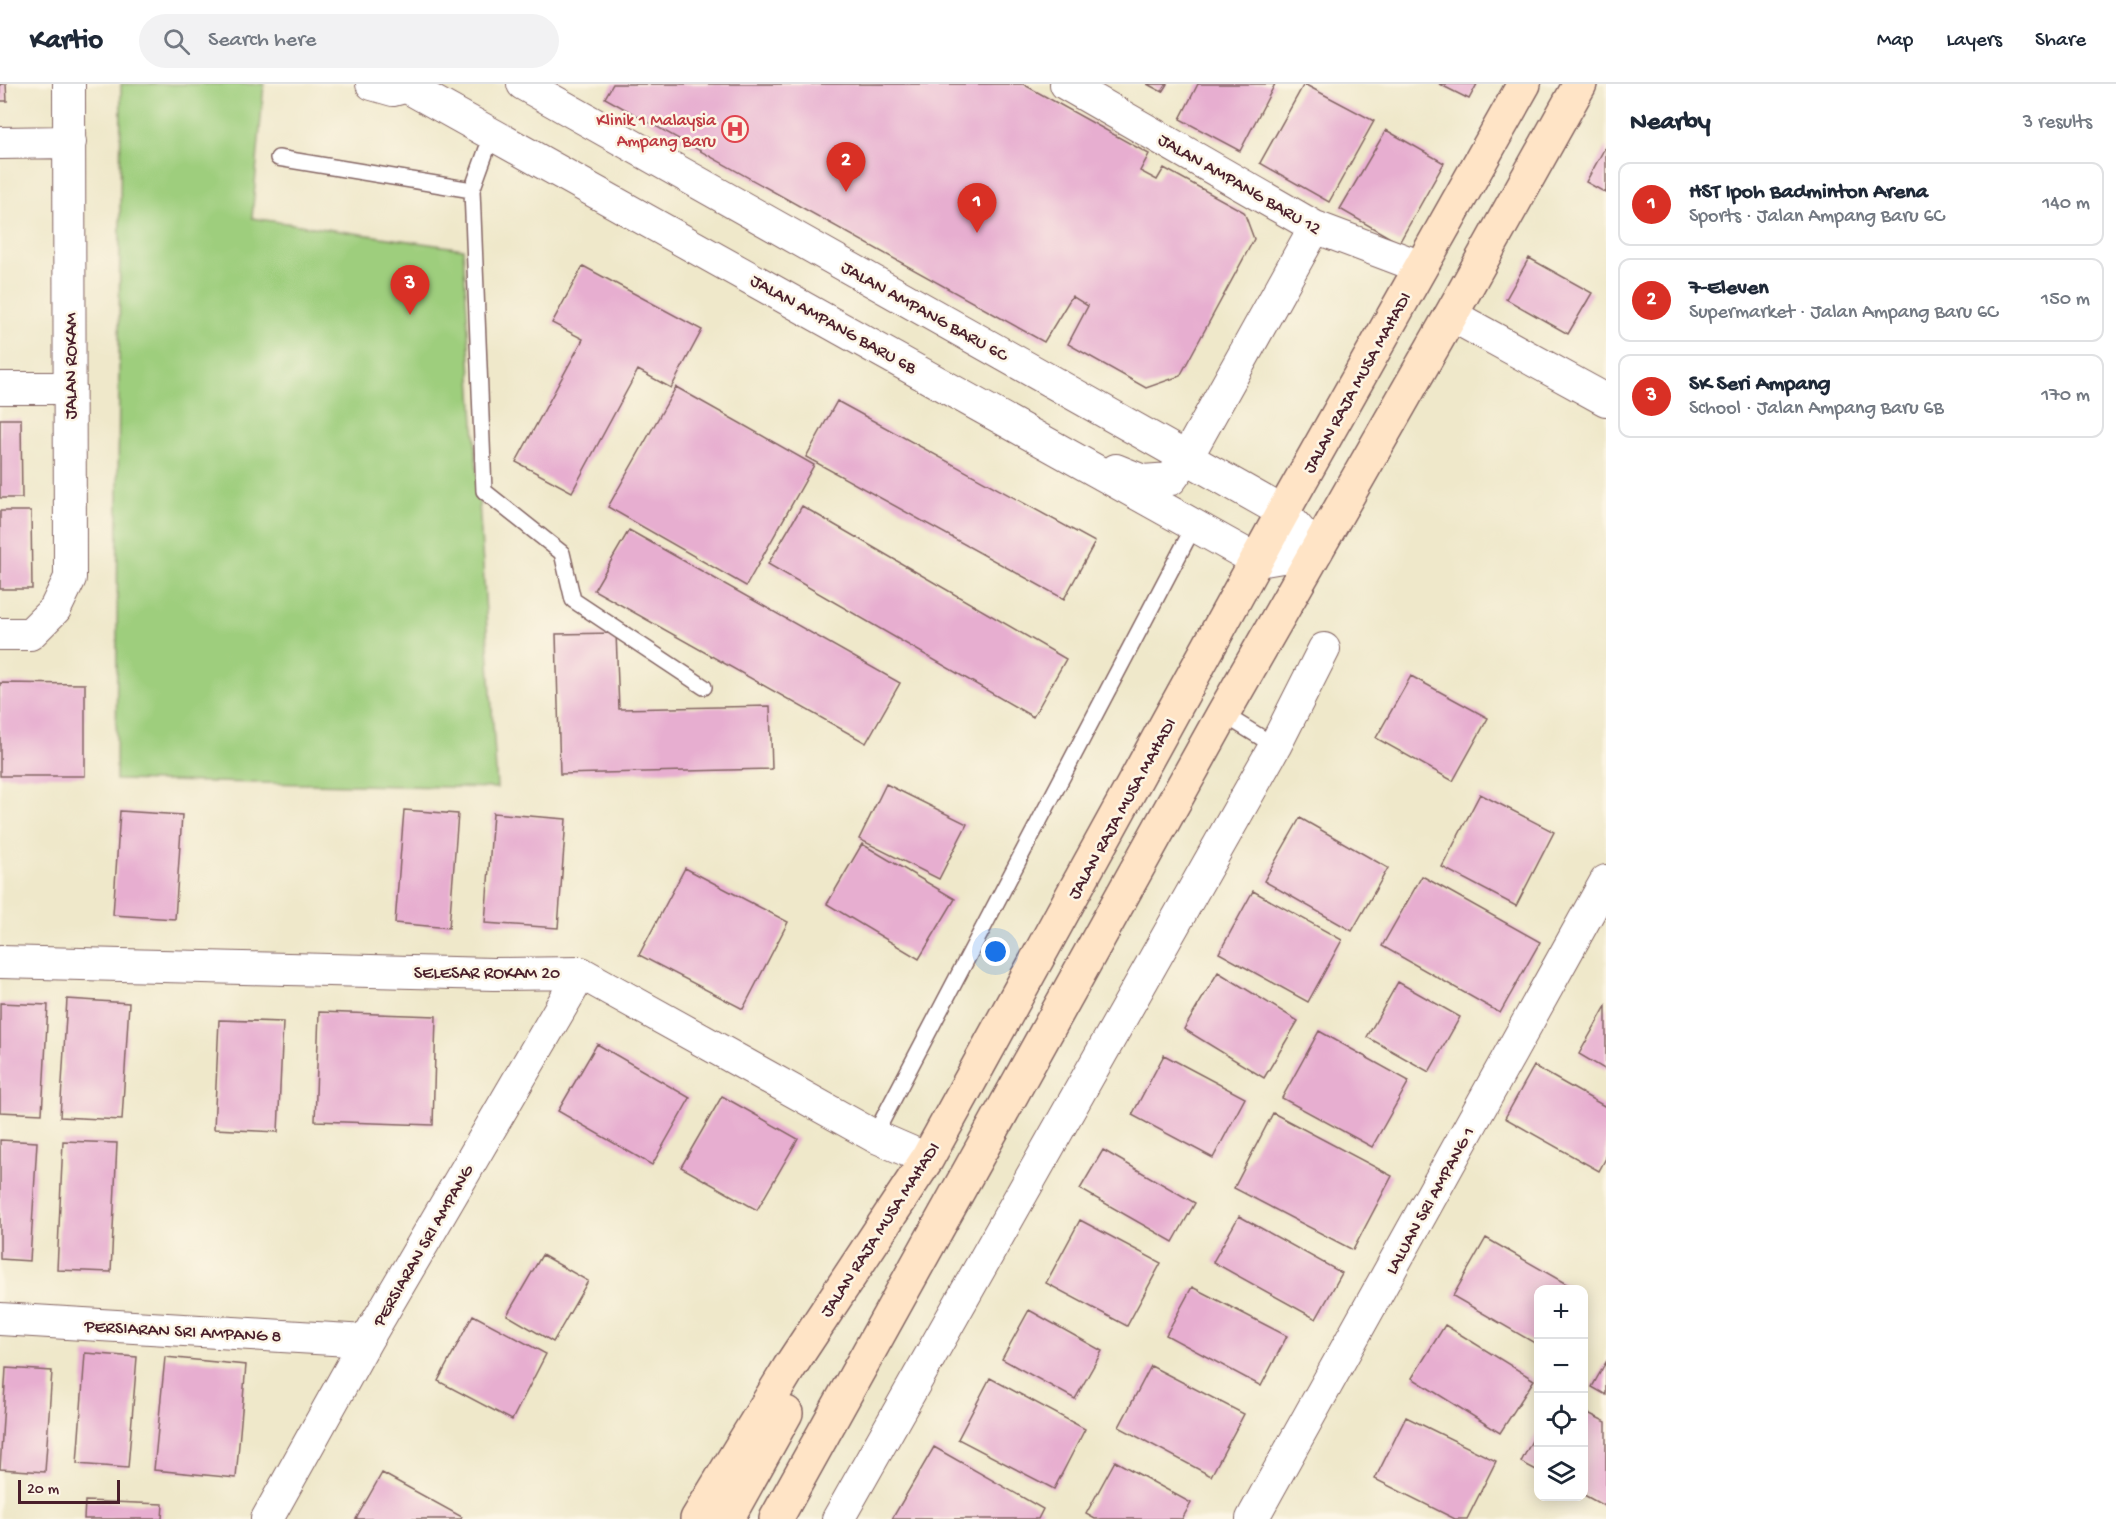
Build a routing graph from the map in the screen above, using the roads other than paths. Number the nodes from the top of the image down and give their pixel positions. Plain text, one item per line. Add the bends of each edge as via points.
1 (69, 84) edge
2 (372, 84) edge
3 (523, 84) edge
4 (1066, 84) edge
5 (1524, 84) edge
6 (1580, 84) edge
7 (413, 86) edge
8 (493, 132) junction
9 (70, 142) junction
10 (0, 143) edge
11 (278, 158) dead end
12 (472, 190) junction
13 (1315, 227) junction
14 (1421, 267) junction
15 (1452, 315) junction
16 (0, 388) edge
17 (70, 388) junction
18 (1606, 400) edge
19 (1044, 441) junction
20 (1187, 457) junction
21 (1283, 512) junction
22 (1194, 526) junction
23 (1317, 550) junction
24 (1258, 561) junction
25 (15, 634) edge
26 (1324, 649) dead end
27 (704, 687) dead end
28 (1223, 714) junction
29 (1275, 746) junction
30 (1606, 881) edge
31 (0, 962) edge
32 (580, 973) junction
33 (874, 1136) junction
34 (927, 1159) junction
35 (0, 1319) edge
36 (366, 1341) junction
37 (1264, 1515) edge
38 (267, 1519) edge
39 (697, 1519) edge
40 (728, 1519) edge
41 (776, 1519) edge
42 (838, 1519) edge

1 - 9 street, JALAN ROKAM
2 - 7 street via 393,90
3 - 20 street, JALAN AMPANG BARU 6C
4 - 13 street, JALAN AMPANG BARU 12
5 - 14 main road, JALAN RAJA MUSA MAHADI
6 - 15 main road
7 - 8 street, JALAN AMPANG BARU 6B
8 - 12 lane
8 - 19 street, JALAN AMPANG BARU 6B
9 - 10 street
9 - 17 street, JALAN ROKAM
11 - 12 lane
12 - 27 lane via 484,491 562,553 573,600
13 - 14 street, JALAN AMPANG BARU 12
13 - 20 street
14 - 21 main road, JALAN RAJA MUSA MAHADI
15 - 18 street
15 - 23 main road
16 - 17 street
17 - 25 street, JALAN ROKAM via 70,578 56,609
19 - 20 street via 1143,481 1171,479
19 - 22 street, JALAN AMPANG BARU 6B
20 - 21 street, JALAN AMPANG BARU 6C
21 - 23 street, JALAN AMPANG BARU 6C
21 - 24 main road, JALAN RAJA MUSA MAHADI
22 - 24 street, JALAN AMPANG BARU 6B
22 - 33 lane
23 - 24 street
23 - 28 main road
24 - 34 main road, JALAN RAJA MUSA MAHADI
26 - 29 street
28 - 29 lane
28 - 41 main road
29 - 42 street
30 - 37 street, LALUAN SRI AMPANG 1
31 - 32 street, SELESAR ROKAM 20
32 - 33 street, SELESAR ROKAM 20
32 - 36 street, PERSIARAN SRI AMPANG
33 - 34 street, SELESAR ROKAM 20
34 - 39 main road, JALAN RAJA MUSA MAHADI via 789,1368
34 - 40 main road
35 - 36 street, PERSIARAN SRI AMPANG 8
36 - 38 street, PERSIARAN SRI AMPANG

